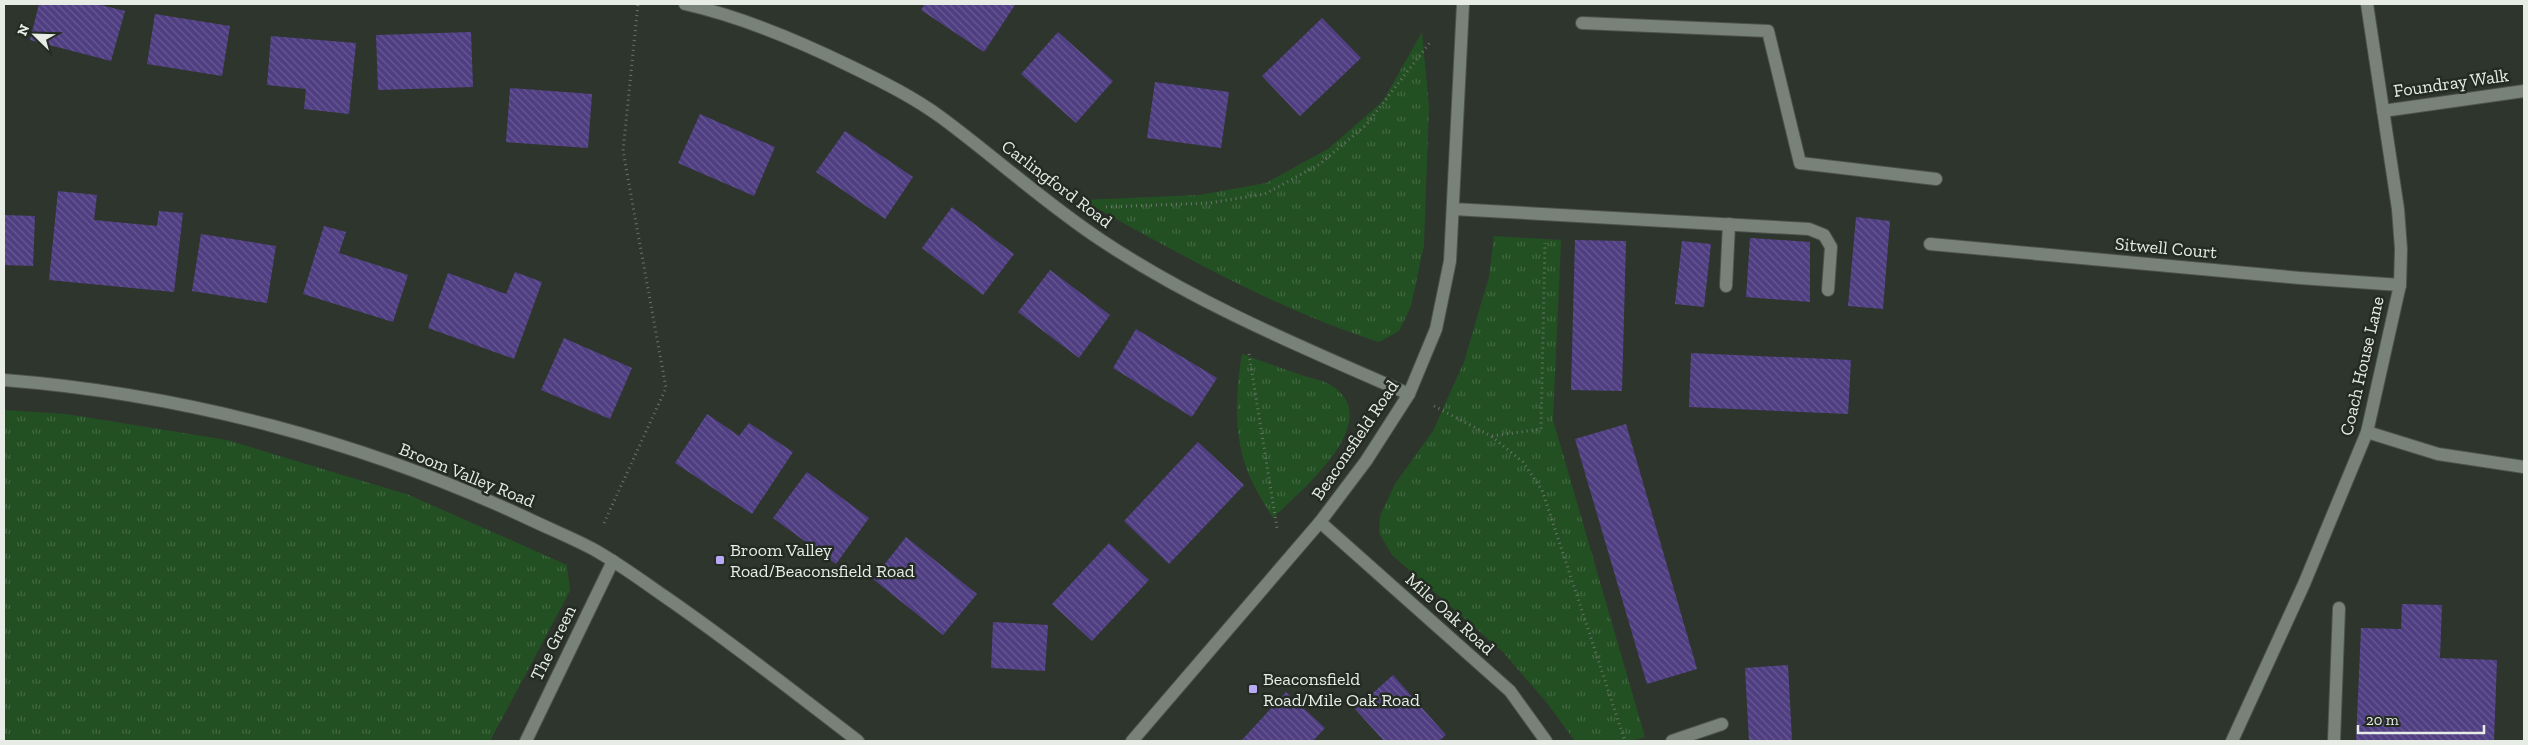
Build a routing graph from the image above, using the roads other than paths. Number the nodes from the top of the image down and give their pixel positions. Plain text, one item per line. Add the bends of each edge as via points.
1 (685, 4) edge
2 (1463, 4) edge
3 (2366, 4) edge
4 (1582, 24) dead end
5 (2524, 91) edge
6 (2383, 111) junction
7 (1936, 179) dead end
8 (1452, 209) junction
9 (1729, 224) junction
10 (1930, 244) dead end
11 (2400, 285) junction
12 (1726, 286) dead end
13 (1828, 290) dead end
14 (4, 380) edge
15 (1409, 394) junction
16 (2367, 432) junction
17 (2524, 467) edge
18 (1320, 522) junction
19 (613, 561) junction
20 (2339, 608) dead end
21 (1722, 724) dead end
22 (526, 741) edge
23 (858, 741) edge
24 (1132, 741) edge
25 (1546, 741) edge
26 (1672, 741) edge
27 (2232, 741) edge
28 (2334, 741) edge

1 - 15 street, Carlingford Road via 764,28 883,82 941,117 1058,209 1151,272 1244,321
2 - 8 street, Beaconsfield Road
3 - 6 street, Coach House Lane
4 - 7 street via 1768,31 1800,163
5 - 6 street, Foundray Walk
6 - 11 street, Coach House Lane via 2398,209
8 - 9 street
8 - 15 street, Beaconsfield Road via 1450,261 1436,329
9 - 12 street
9 - 13 street via 1809,229 1824,235 1832,247
10 - 11 street, Sitwell Court
11 - 16 street, Coach House Lane
14 - 19 street, Broom Valley Road via 204,410 305,435 479,495
15 - 18 street, Beaconsfield Road via 1366,461
16 - 17 street via 2438,454
16 - 27 street, Coach House Lane via 2304,584
18 - 24 street, Beaconsfield Road
18 - 25 street, Mile Oak Road via 1510,691
19 - 22 street, The Green
19 - 23 street, Broom Valley Road via 709,626
20 - 28 street
21 - 26 street

